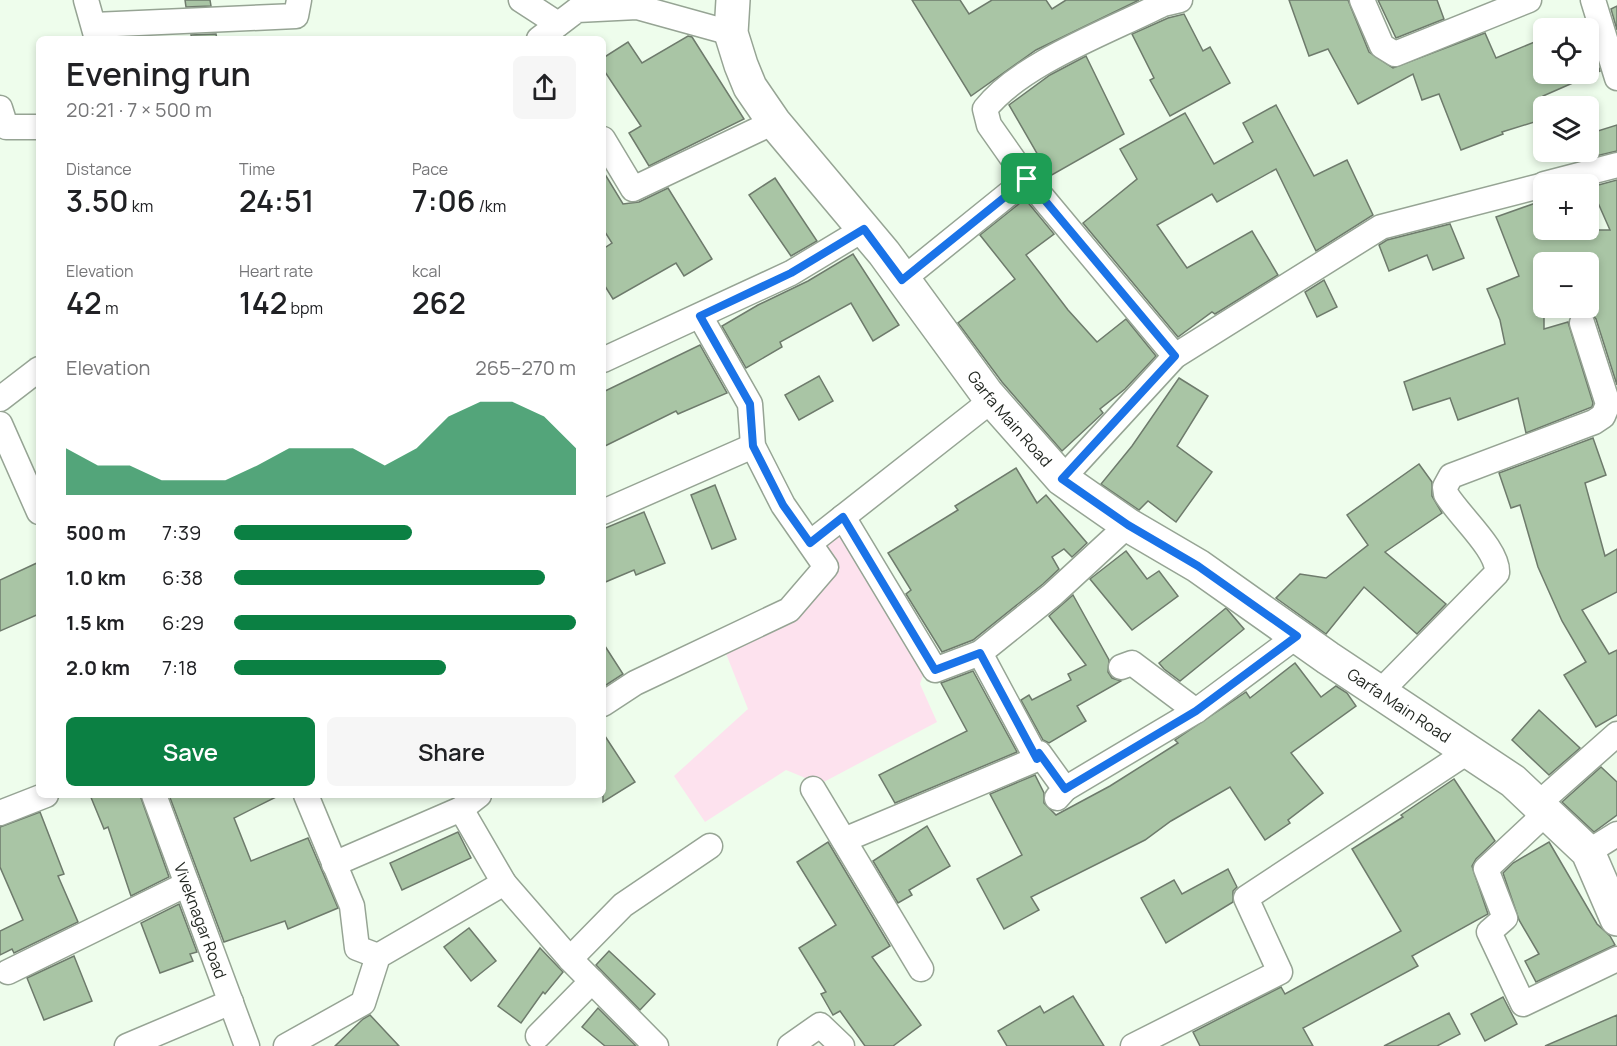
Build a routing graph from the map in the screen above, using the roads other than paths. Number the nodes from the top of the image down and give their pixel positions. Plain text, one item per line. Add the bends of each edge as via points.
1 (86, 0) edge
2 (299, 0) edge
3 (520, 0) edge
4 (733, 0) edge
5 (1180, 0) edge
6 (1362, 0) edge
7 (1528, 0) edge
8 (1593, 0) edge
9 (558, 24) junction
10 (96, 32) edge
11 (731, 33) junction
12 (543, 36) edge
13 (1617, 78) edge
14 (0, 108) edge
15 (774, 122) junction
16 (36, 127) edge
17 (606, 144) edge
18 (1617, 165) edge
19 (1584, 174) edge
20 (1027, 179) junction
21 (1533, 188) edge
22 (864, 229) junction
23 (902, 280) junction
24 (700, 316) junction
25 (1582, 323) dead end
26 (1175, 356) junction
27 (606, 359) edge
28 (36, 371) edge
29 (5, 394) edge
30 (992, 400) junction
31 (0, 424) edge
32 (753, 446) junction
33 (1062, 479) junction
34 (36, 505) edge
35 (606, 511) edge
36 (843, 517) junction
37 (1128, 525) junction
38 (810, 543) junction
39 (1297, 636) junction
40 (980, 653) junction
41 (1121, 667) dead end
42 (1380, 692) junction
43 (606, 702) edge
44 (1196, 711) junction
45 (1617, 734) edge
46 (1469, 751) junction
47 (1037, 759) junction
48 (813, 789) dead end
49 (38, 798) edge
50 (155, 798) edge
51 (307, 798) edge
52 (470, 802) edge
53 (1542, 808) junction
54 (0, 813) edge
55 (1617, 834) edge
56 (844, 840) junction
57 (710, 846) dead end
58 (1588, 852) junction
59 (334, 864) junction
60 (187, 884) junction
61 (504, 884) junction
62 (1617, 919) edge
63 (378, 956) junction
64 (1617, 958) edge
65 (570, 959) junction
66 (921, 969) dead end
67 (9, 972) dead end
68 (592, 981) junction
69 (231, 1002) junction
70 (538, 1035) dead end
71 (127, 1046) edge
72 (247, 1046) edge
73 (286, 1046) edge
74 (656, 1046) edge
75 (790, 1046) edge
76 (842, 1046) edge
77 (1133, 1046) edge

1 - 10 street
2 - 10 street via 296,16
3 - 9 street
4 - 11 main road, Garfa Main Road
5 - 20 street via 1163,4 1048,61 999,92 985,109 989,125
6 - 7 street via 1382,46 1395,54
8 - 13 street
9 - 11 street via 577,10 637,7
9 - 12 street
11 - 15 main road, Garfa Main Road via 750,87
14 - 16 street via 6,127
15 - 17 street via 633,189
15 - 22 main road, Garfa Main Road
18 - 19 street
20 - 23 street
20 - 26 street
21 - 26 street via 1381,227
22 - 23 main road, Garfa Main Road
22 - 24 street via 791,273
23 - 30 main road, Garfa Main Road
24 - 27 street
24 - 32 street via 750,404
25 - 42 street via 1608,404 1603,416 1450,476 1446,494 1490,552 1498,566 1497,573
26 - 33 street
28 - 29 street
30 - 33 main road, Garfa Main Road
30 - 36 street
31 - 34 street
32 - 35 street
32 - 38 street via 783,505
33 - 37 main road, Garfa Main Road
36 - 38 street
36 - 40 street via 935,670
37 - 39 main road, Garfa Main Road via 1198,566
37 - 40 street via 1052,595
38 - 43 street via 826,567 789,610 635,683
39 - 42 main road, Garfa Main Road
39 - 44 street
40 - 47 street
41 - 44 street via 1132,663
42 - 46 main road, Garfa Main Road
44 - 47 street via 1061,793 1039,753
45 - 53 street
46 - 53 main road, Garfa Main Road via 1513,781
46 - 77 street via 1246,898 1281,972
47 - 56 street
48 - 56 street
49 - 54 street
50 - 60 street, Viveknagar Road
51 - 59 street
52 - 59 street
52 - 61 street
53 - 58 main road, Garfa Main Road
53 - 64 street via 1486,869 1505,918 1489,932 1523,1004
55 - 58 street
56 - 66 street
57 - 65 street via 623,905
58 - 62 main road, Garfa Main Road
59 - 63 street via 352,906 357,948
60 - 67 street
60 - 69 street, Viveknagar Road
61 - 63 street
61 - 65 street
63 - 73 street via 363,1003
65 - 68 street
68 - 70 street
68 - 74 street
69 - 71 street
69 - 72 street, Viveknagar Road
75 - 76 street via 820,1025

